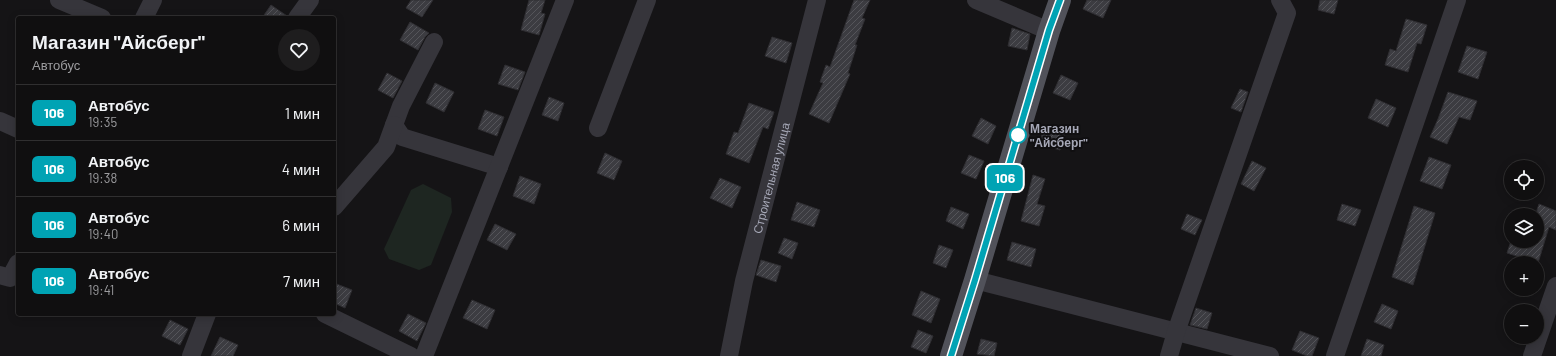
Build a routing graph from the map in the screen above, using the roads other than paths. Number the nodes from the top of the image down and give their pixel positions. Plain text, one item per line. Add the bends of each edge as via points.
1 (59, 0) edge
2 (153, 0) edge
3 (310, 0) edge
4 (566, 0) edge
5 (647, 0) edge
6 (817, 0) edge
7 (976, 0) edge
8 (1060, 0) edge
9 (1280, 0) edge
10 (1457, 0) edge
11 (97, 16) edge
12 (145, 16) edge
13 (298, 16) edge
14 (1049, 30) junction
15 (434, 42) dead end
16 (0, 121) edge
17 (394, 125) junction
18 (16, 128) edge
19 (598, 128) dead end
20 (498, 167) junction
21 (336, 205) edge
22 (16, 267) edge
23 (0, 274) edge
24 (975, 280) junction
25 (1556, 286) edge
26 (206, 316) edge
27 (329, 316) edge
28 (1176, 332) junction
29 (190, 356) edge
30 (412, 356) edge
31 (424, 356) edge
32 (729, 356) edge
33 (951, 356) edge
34 (1169, 356) edge
35 (1270, 356) edge
36 (1335, 356) edge
37 (1532, 356) edge

1 - 11 street
2 - 12 street
3 - 13 street
4 - 20 street
5 - 19 street
6 - 32 street, Строительная улица via 744,282
7 - 14 street
8 - 14 main road
9 - 28 street via 1288,13
10 - 36 street
14 - 24 main road
15 - 17 street
16 - 18 street
17 - 20 street via 402,137
17 - 21 street via 386,147
20 - 31 street
22 - 23 street via 10,278
24 - 28 street
24 - 33 main road
25 - 37 street
26 - 29 street
27 - 30 street
28 - 34 street
28 - 35 street

